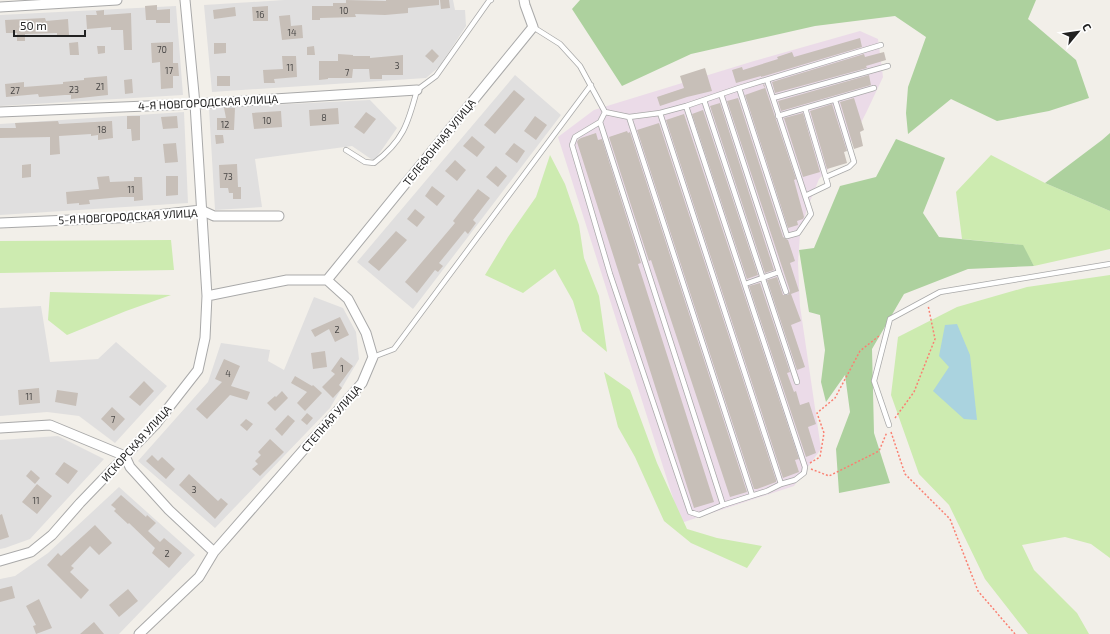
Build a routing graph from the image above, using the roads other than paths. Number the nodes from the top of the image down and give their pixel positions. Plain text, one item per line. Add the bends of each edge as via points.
1 (117, 0) edge
2 (185, 0) edge
3 (491, 0) edge
4 (524, 0) edge
5 (0, 7) edge
6 (534, 27) junction
7 (882, 44) dead end
8 (888, 66) dead end
9 (767, 80) junction
10 (591, 85) junction
11 (739, 88) junction
12 (874, 88) dead end
13 (417, 90) junction
14 (721, 94) junction
15 (773, 98) junction
16 (704, 100) junction
17 (835, 100) junction
18 (195, 104) junction
19 (686, 106) junction
20 (805, 108) junction
21 (0, 112) edge
22 (605, 112) junction
23 (660, 113) junction
24 (778, 116) junction
25 (629, 117) junction
26 (600, 122) junction
27 (346, 150) dead end
28 (826, 177) junction
29 (805, 196) junction
30 (201, 210) junction
31 (279, 216) dead end
32 (0, 223) edge
33 (1110, 264) edge
34 (779, 272) junction
35 (763, 278) junction
36 (327, 280) junction
37 (745, 284) junction
38 (786, 292) dead end
39 (207, 296) junction
40 (373, 357) junction
41 (797, 382) dead end
42 (889, 425) road end
43 (0, 428) edge
44 (125, 456) junction
45 (781, 484) junction
46 (752, 495) junction
47 (723, 505) junction
48 (214, 552) junction
49 (0, 562) edge
50 (139, 634) edge

1 - 5 street
2 - 18 street, ИСКОРСКАЯ УЛИЦА
3 - 13 lane via 436,76
4 - 6 street
6 - 10 lane via 560,44 580,66
6 - 36 street, ТЕЛЕФОННАЯ УЛИЦА
7 - 9 lane
8 - 15 lane
9 - 11 lane
9 - 15 lane
10 - 22 lane
10 - 40 lane via 394,349
11 - 14 lane
11 - 29 lane via 788,236 798,233 811,214
12 - 17 lane
13 - 18 street, 4-Я НОВГОРОДСКАЯ УЛИЦА
13 - 27 lane via 410,118 400,139 374,163 365,162
14 - 16 lane
14 - 34 lane
15 - 24 lane
16 - 19 lane
16 - 35 lane
17 - 20 lane
17 - 28 lane via 854,162 849,167
18 - 21 street, 4-Я НОВГОРОДСКАЯ УЛИЦА
18 - 30 street, ИСКОРСКАЯ УЛИЦА
19 - 23 lane
19 - 37 lane
20 - 24 lane
20 - 28 lane
22 - 25 lane
22 - 26 lane
23 - 25 lane
23 - 45 lane
24 - 29 lane
25 - 46 lane
26 - 47 lane
26 - 47 lane via 575,137 572,145 610,274 690,512 699,515
28 - 29 lane via 828,186
30 - 31 street, 5-Я НОВГОРОДСКАЯ УЛИЦА via 214,216
30 - 32 street, 5-Я НОВГОРОДСКАЯ УЛИЦА via 139,217
30 - 39 street, ИСКОРСКАЯ УЛИЦА
33 - 42 lane via 940,292 890,319 874,381
34 - 35 lane
34 - 38 lane
35 - 37 lane
35 - 41 lane
36 - 39 street via 288,280
36 - 40 street via 348,299 366,333
37 - 45 lane via 805,467 804,473 795,480
39 - 44 street, ИСКОРСКАЯ УЛИЦА via 205,338 198,370 155,425
40 - 48 street, СТЕПНАЯ УЛИЦА via 362,383
43 - 44 street via 50,425
44 - 48 street via 130,467 169,510
44 - 49 street, ИСКОРСКАЯ УЛИЦА via 52,535 31,552
45 - 46 lane
46 - 47 lane
48 - 50 street, СТЕПНАЯ УЛИЦА via 199,577

